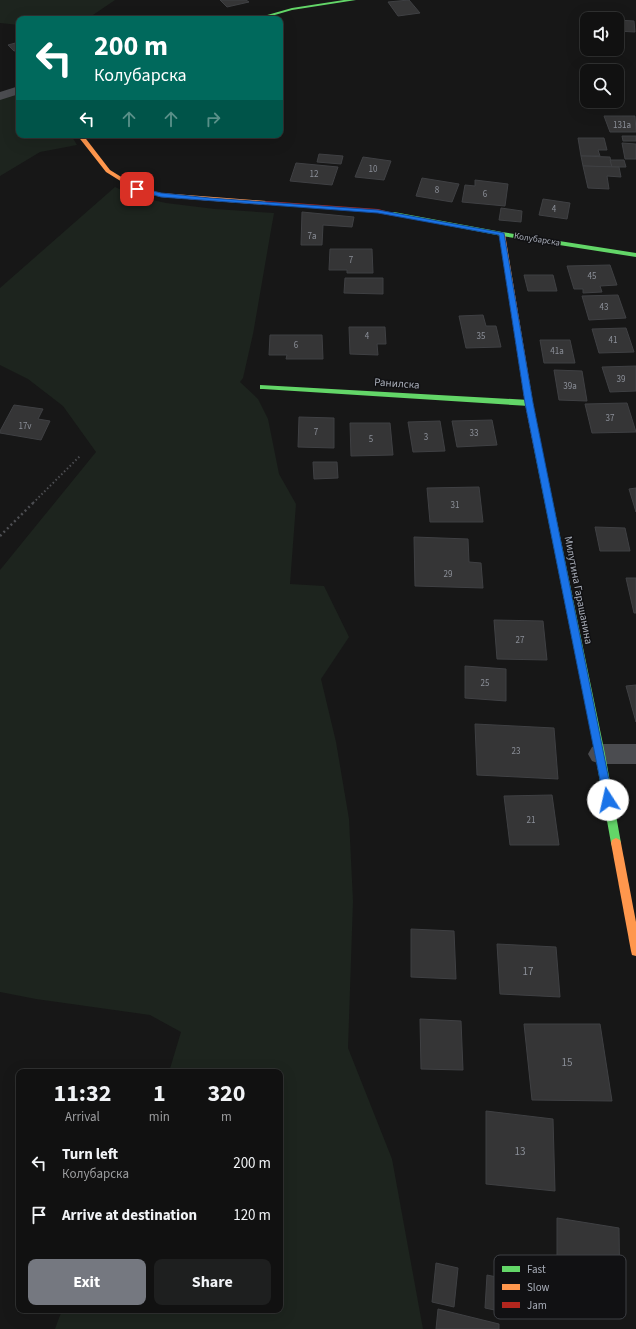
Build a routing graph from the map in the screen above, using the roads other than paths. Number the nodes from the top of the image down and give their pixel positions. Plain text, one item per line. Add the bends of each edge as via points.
1 (354, 0) edge
2 (265, 16) edge
3 (16, 91) edge
4 (0, 96) edge
5 (82, 138) edge
6 (502, 234) junction
7 (636, 255) edge
8 (263, 387) dead end
9 (529, 403) junction
10 (600, 754) junction
11 (636, 754) edge
12 (636, 951) edge

1 - 2 street via 306,6
3 - 4 street
5 - 6 street, Колубарска via 108,171 137,189 161,195 378,211
6 - 7 street, Колубарска
6 - 9 street, Милутина Гарашанина
8 - 9 street, Ранилска
9 - 10 street, Милутина Гарашанина
10 - 11 street
10 - 12 street, Милутина Гарашанина

